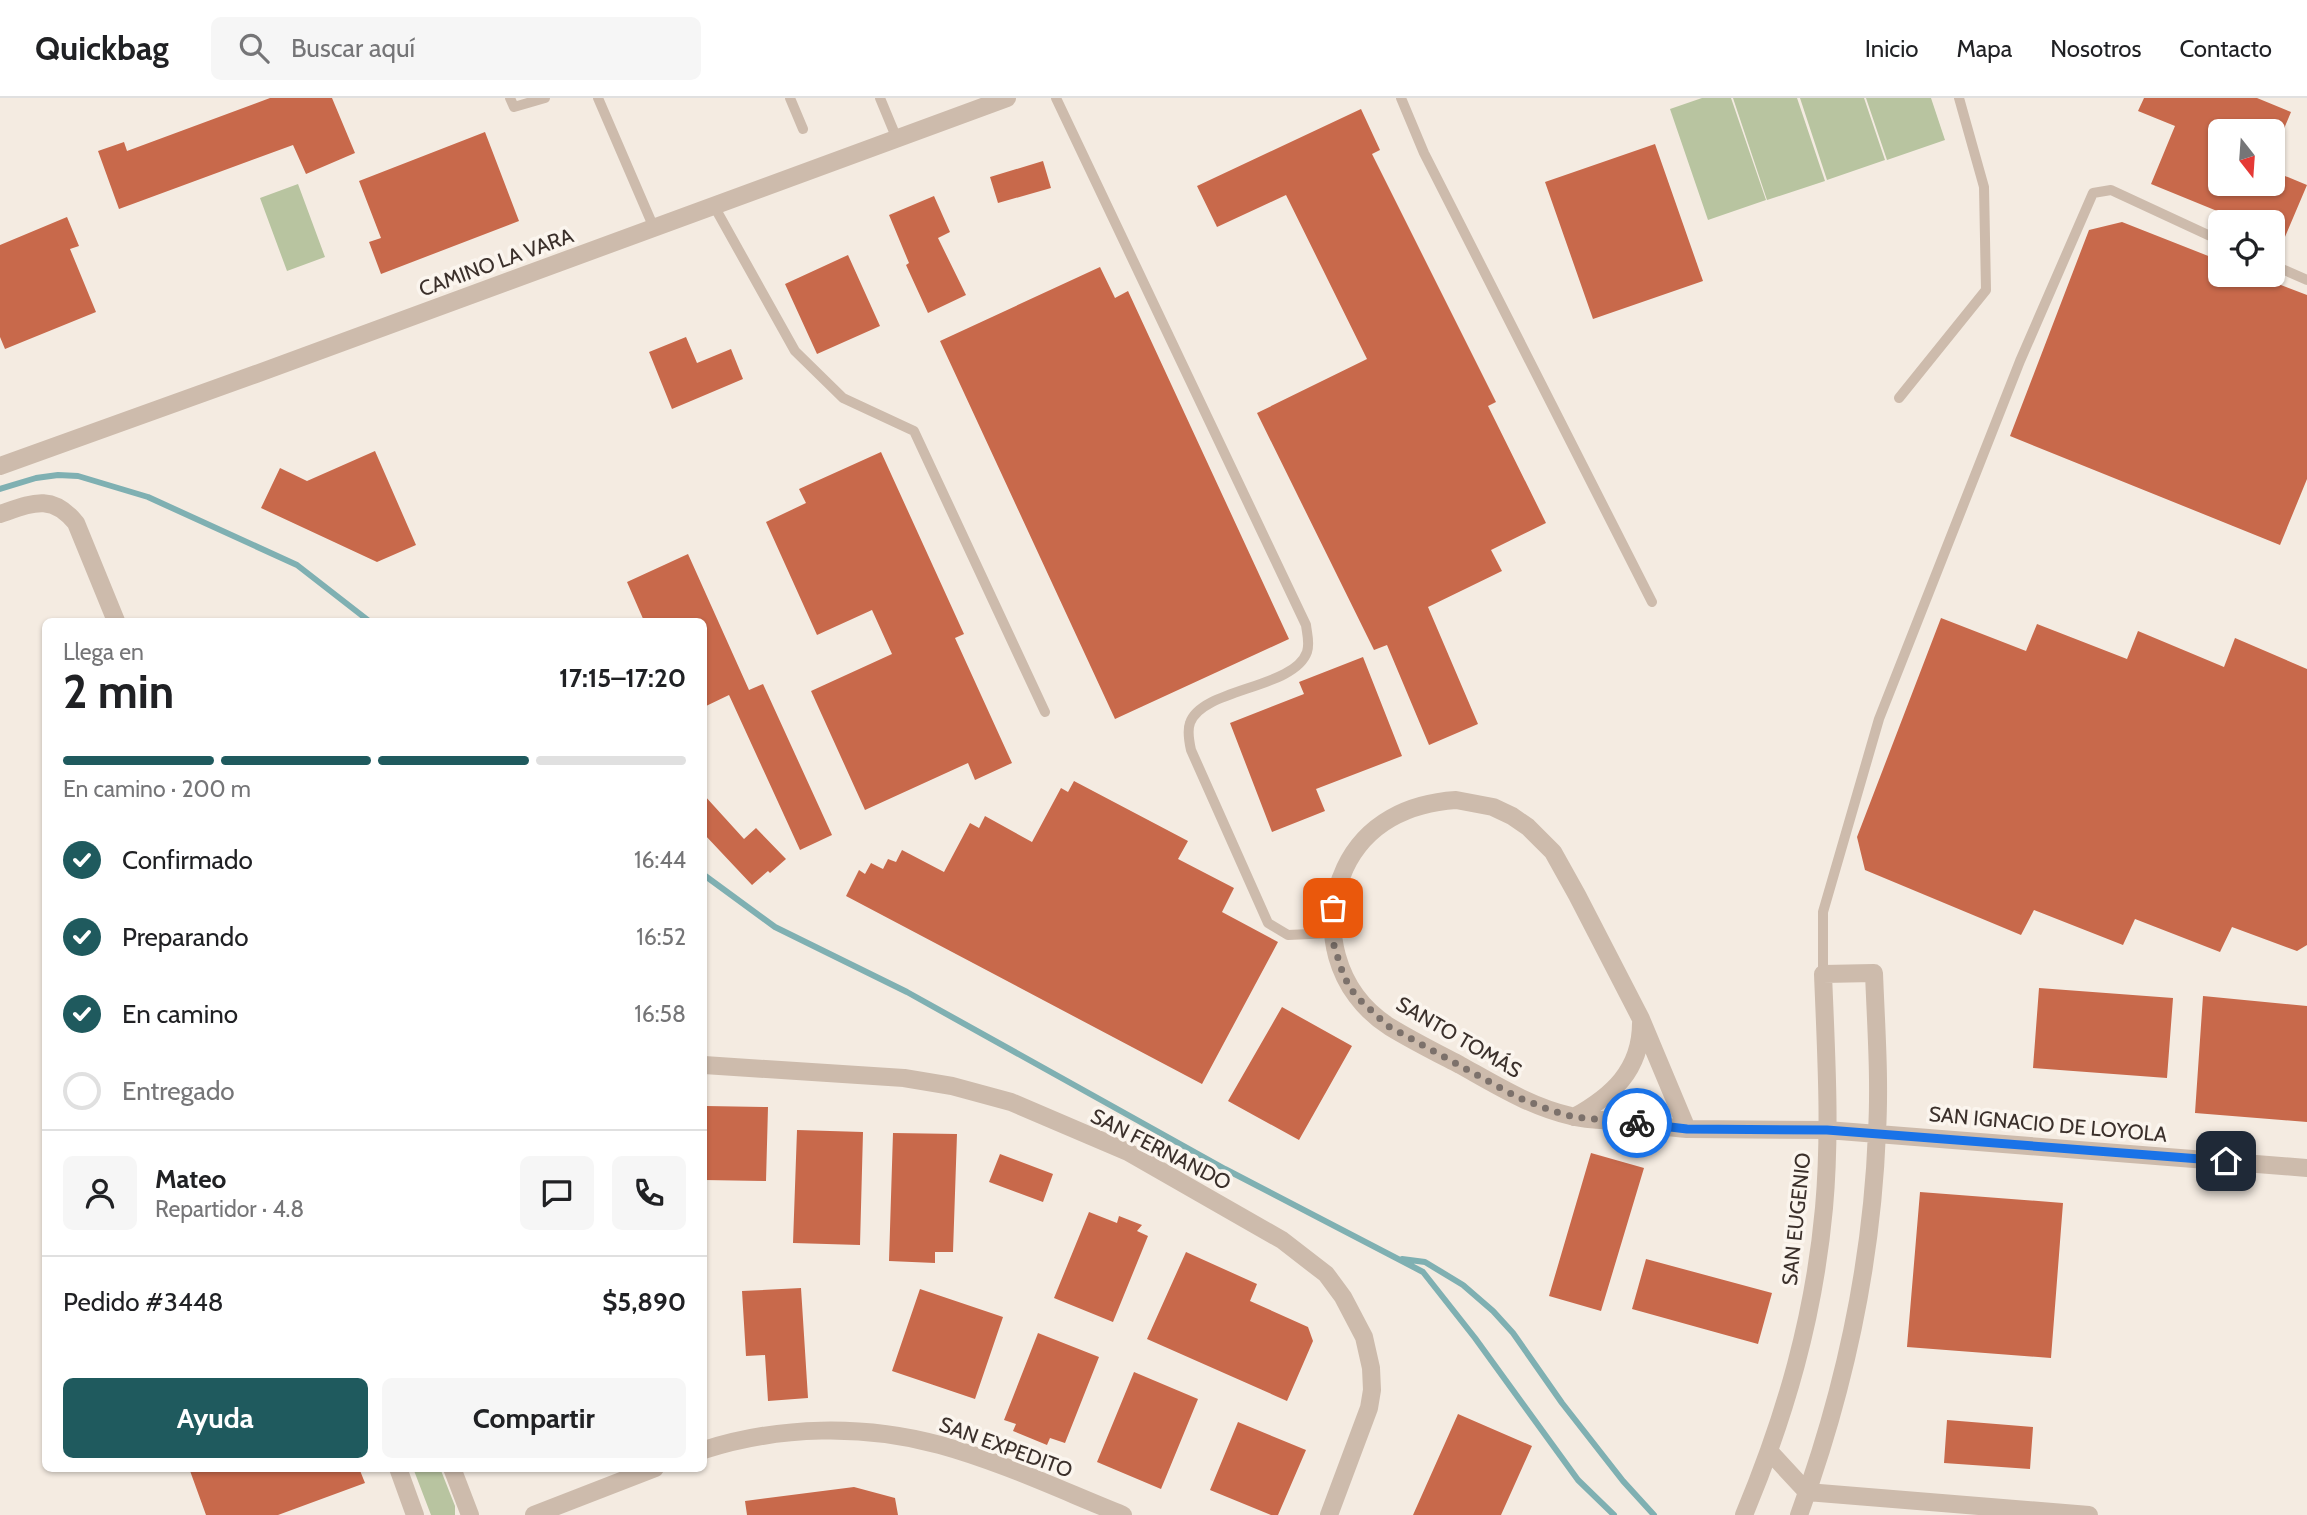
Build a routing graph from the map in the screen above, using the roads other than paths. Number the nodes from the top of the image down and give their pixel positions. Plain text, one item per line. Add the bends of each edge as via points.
1 (510, 98) edge
2 (545, 98) edge
3 (598, 98) edge
4 (790, 98) edge
5 (880, 98) edge
6 (1007, 98) edge
7 (1056, 98) edge
8 (1401, 98) edge
9 (1959, 98) edge
10 (803, 129) dead end
11 (897, 139) junction
12 (714, 206) junction
13 (654, 228) junction
14 (2208, 235) edge
15 (2285, 270) edge
16 (2307, 280) edge
17 (1899, 398) dead end
18 (0, 466) edge
19 (0, 514) edge
20 (1651, 602) dead end
21 (115, 618) edge
22 (1045, 712) dead end
23 (1332, 933) junction
24 (1823, 974) junction
25 (1641, 1019) junction
26 (707, 1065) edge
27 (1574, 1117) junction
28 (1687, 1129) junction
29 (1827, 1130) junction
30 (1877, 1133) junction
31 (2307, 1168) edge
32 (707, 1449) edge
33 (1770, 1452) junction
34 (399, 1472) edge
35 (454, 1472) edge
36 (645, 1472) edge
37 (1807, 1492) junction
38 (415, 1515) edge
39 (470, 1515) edge
40 (534, 1515) edge
41 (1124, 1515) edge
42 (1329, 1515) edge
43 (1744, 1515) edge
44 (1799, 1515) edge
45 (2088, 1515) edge

1 - 2 lane via 514,107
3 - 13 lane
4 - 10 lane
5 - 11 lane
6 - 11 street, CAMINO LA VARA
7 - 23 lane via 1306,625 1308,649 1293,670 1207,705 1194,715 1189,725 1191,750 1268,923 1295,936
8 - 20 lane via 1424,153
9 - 17 lane via 1984,187 1986,290
11 - 12 street, CAMINO LA VARA
12 - 13 street, CAMINO LA VARA
12 - 22 lane via 795,351 843,398 914,430
13 - 18 street, CAMINO LA VARA
14 - 24 lane via 2111,191 2094,193 2020,361 1878,719 1823,912
15 - 16 lane
19 - 21 street via 43,502 69,514
23 - 25 street, SANTO TOMÁS via 1336,891 1346,865 1381,823 1433,801 1493,807 1528,827 1553,852
23 - 27 street, SANTO TOMÁS via 1336,958 1350,988 1388,1026 1517,1097
24 - 29 street, SAN EUGENIO
24 - 30 street via 1874,973
25 - 27 street via 1641,1040 1623,1078 1600,1102
25 - 28 street, SANTO TOMÁS
26 - 42 street, SAN FERNANDO via 904,1078 977,1091 1128,1152 1308,1259 1326,1274 1353,1312 1371,1368 1369,1408
27 - 28 street, SANTO TOMÁS
28 - 29 street, SANTO TOMÁS
29 - 30 street, SAN IGNACIO DE LOYOLA
29 - 33 street, SAN EUGENIO via 1824,1208 1814,1285
30 - 31 street, SAN IGNACIO DE LOYOLA
30 - 37 street via 1863,1279 1835,1403
32 - 41 street, SAN EXPEDITO via 784,1433 888,1434 966,1453
33 - 37 street
33 - 43 street, SAN EUGENIO
34 - 38 street
35 - 39 street
36 - 40 street
37 - 44 street
37 - 45 street

